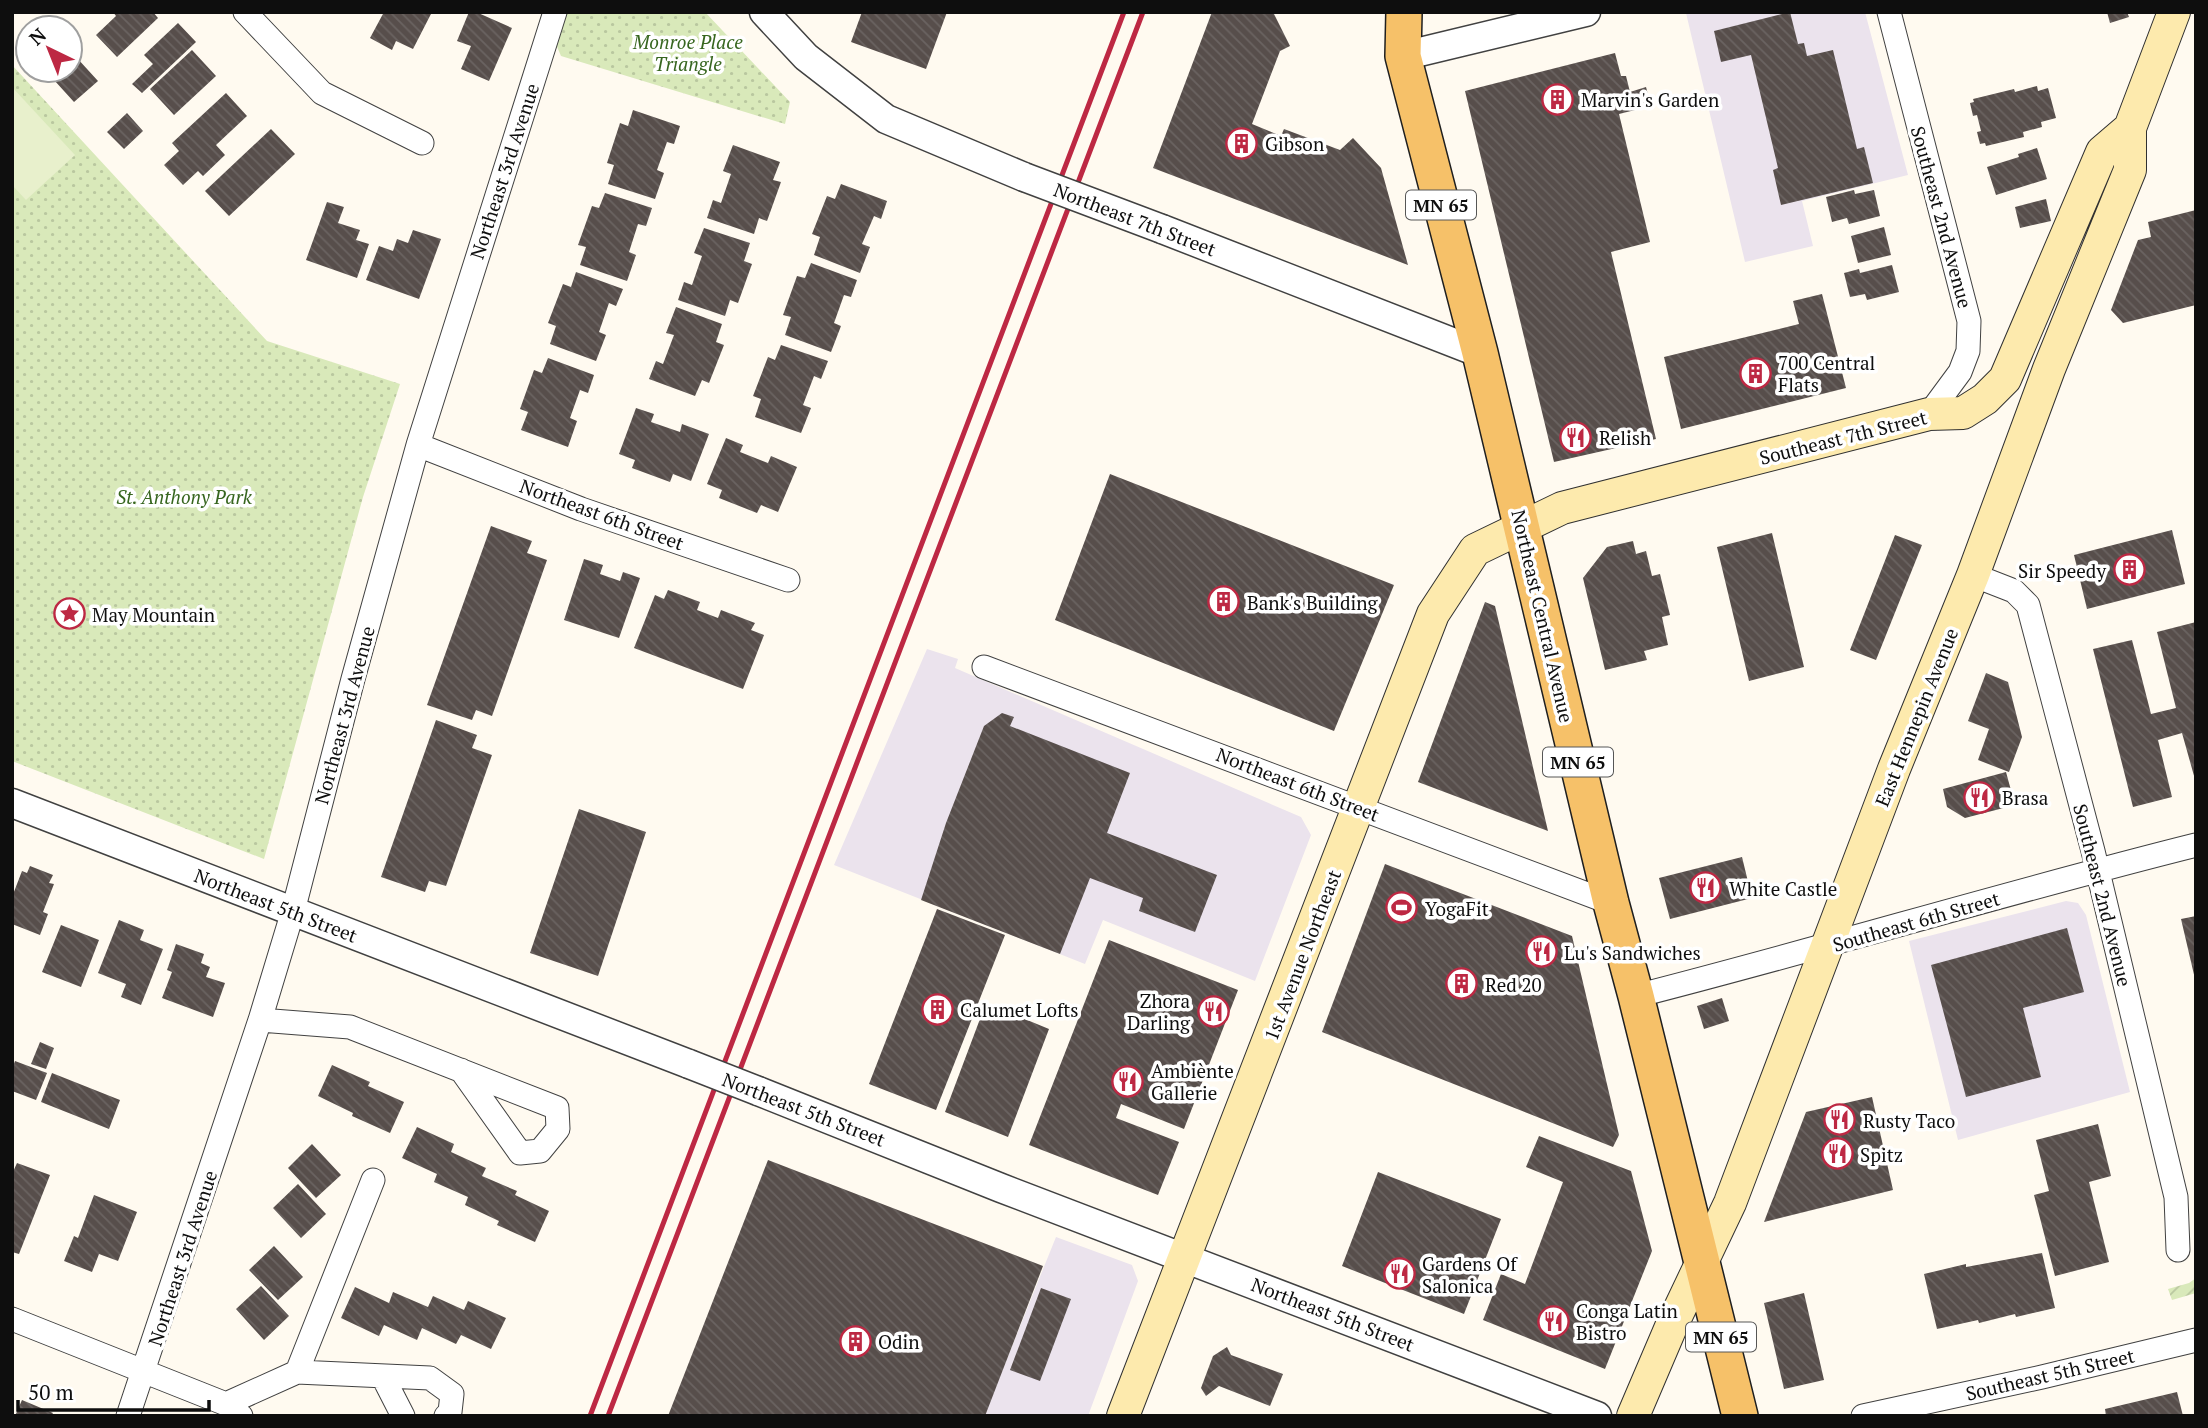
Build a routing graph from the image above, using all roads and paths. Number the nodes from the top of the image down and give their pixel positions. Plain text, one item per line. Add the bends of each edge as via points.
1 (245, 12) edge
2 (555, 12) edge
3 (764, 12) edge
4 (1378, 12) edge
5 (1404, 12) edge
6 (1586, 12) edge
7 (1889, 12) edge
8 (2174, 12) edge
9 (1403, 56) junction
10 (2130, 128) junction
11 (422, 144) dead end
12 (1480, 353) junction
13 (1929, 414) junction
14 (418, 445) junction
15 (1522, 527) junction
16 (1973, 575) junction
17 (788, 580) dead end
18 (984, 667) dead end
19 (12, 803) edge
20 (1360, 808) junction
21 (2196, 845) edge
22 (2098, 870) junction
23 (1611, 903) junction
24 (293, 911) junction
25 (1828, 946) junction
26 (1636, 996) junction
27 (260, 1020) junction
28 (461, 1070) dead end
29 (373, 1180) dead end
30 (2178, 1250) dead end
31 (1184, 1258) junction
32 (1702, 1258) junction
33 (12, 1319) edge
34 (2196, 1340) edge
35 (144, 1370) junction
36 (296, 1372) junction
37 (383, 1377) junction
38 (234, 1410) edge
39 (128, 1416) edge
40 (403, 1416) edge
41 (446, 1416) edge
42 (1124, 1416) edge
43 (1597, 1416) edge
44 (1633, 1416) edge
45 (1741, 1416) edge
46 (1863, 1416) edge

1 - 11 street via 322,93
2 - 14 street, Northeast 3rd Avenue
3 - 12 street, Northeast 7th Street, bridge via 806,57 886,120
4 - 9 main road, Northeast Central Avenue / MN 65
5 - 9 main road, Northeast Central Avenue / MN 65
6 - 9 street
7 - 13 street, Southeast 2nd Avenue via 1969,321 1968,351 1960,372
8 - 10 main road, East Hennepin Avenue
9 - 12 main road, Northeast Central Avenue / MN 65
10 - 13 main road, Southeast 7th Street via 2102,152 2005,379 1963,413
10 - 16 main road, East Hennepin Avenue via 2130,170 2049,369
12 - 15 main road, Northeast Central Avenue / MN 65
13 - 15 main road, Southeast 7th Street via 1562,508
14 - 17 street, Northeast 6th Street via 581,509
14 - 24 street, Northeast 3rd Avenue
15 - 20 main road, 1st Avenue Northeast via 1475,550 1433,614
15 - 23 main road, Northeast Central Avenue / MN 65
16 - 22 street, Southeast 2nd Avenue via 2014,591 2028,606
16 - 25 main road, East Hennepin Avenue
18 - 20 street, Northeast 6th Street
19 - 24 street, Northeast 5th Street
20 - 23 street, Northeast 6th Street
20 - 31 main road, 1st Avenue Northeast
21 - 22 street, Southeast 6th Street
22 - 25 street, Southeast 6th Street
22 - 30 street, Southeast 2nd Avenue via 2178,1205
23 - 26 main road, Northeast Central Avenue / MN 65
24 - 27 street, Northeast 3rd Avenue
24 - 31 street, Northeast 5th Street, bridge
25 - 26 street, Southeast 6th Street
25 - 32 main road, East Hennepin Avenue via 1730,1203
26 - 32 main road, Northeast Central Avenue / MN 65
27 - 28 street via 350,1027
27 - 35 street, Northeast 3rd Avenue
29 - 36 street
31 - 42 main road, 1st Avenue Northeast
31 - 43 street, Northeast 5th Street
32 - 44 main road, East Hennepin Avenue
32 - 45 main road, MN 65
33 - 35 street
34 - 46 street, Southeast 5th Street
35 - 38 street
35 - 39 street, Northeast 3rd Avenue
36 - 37 street
36 - 38 street
37 - 40 street
37 - 41 street via 430,1377 452,1394

